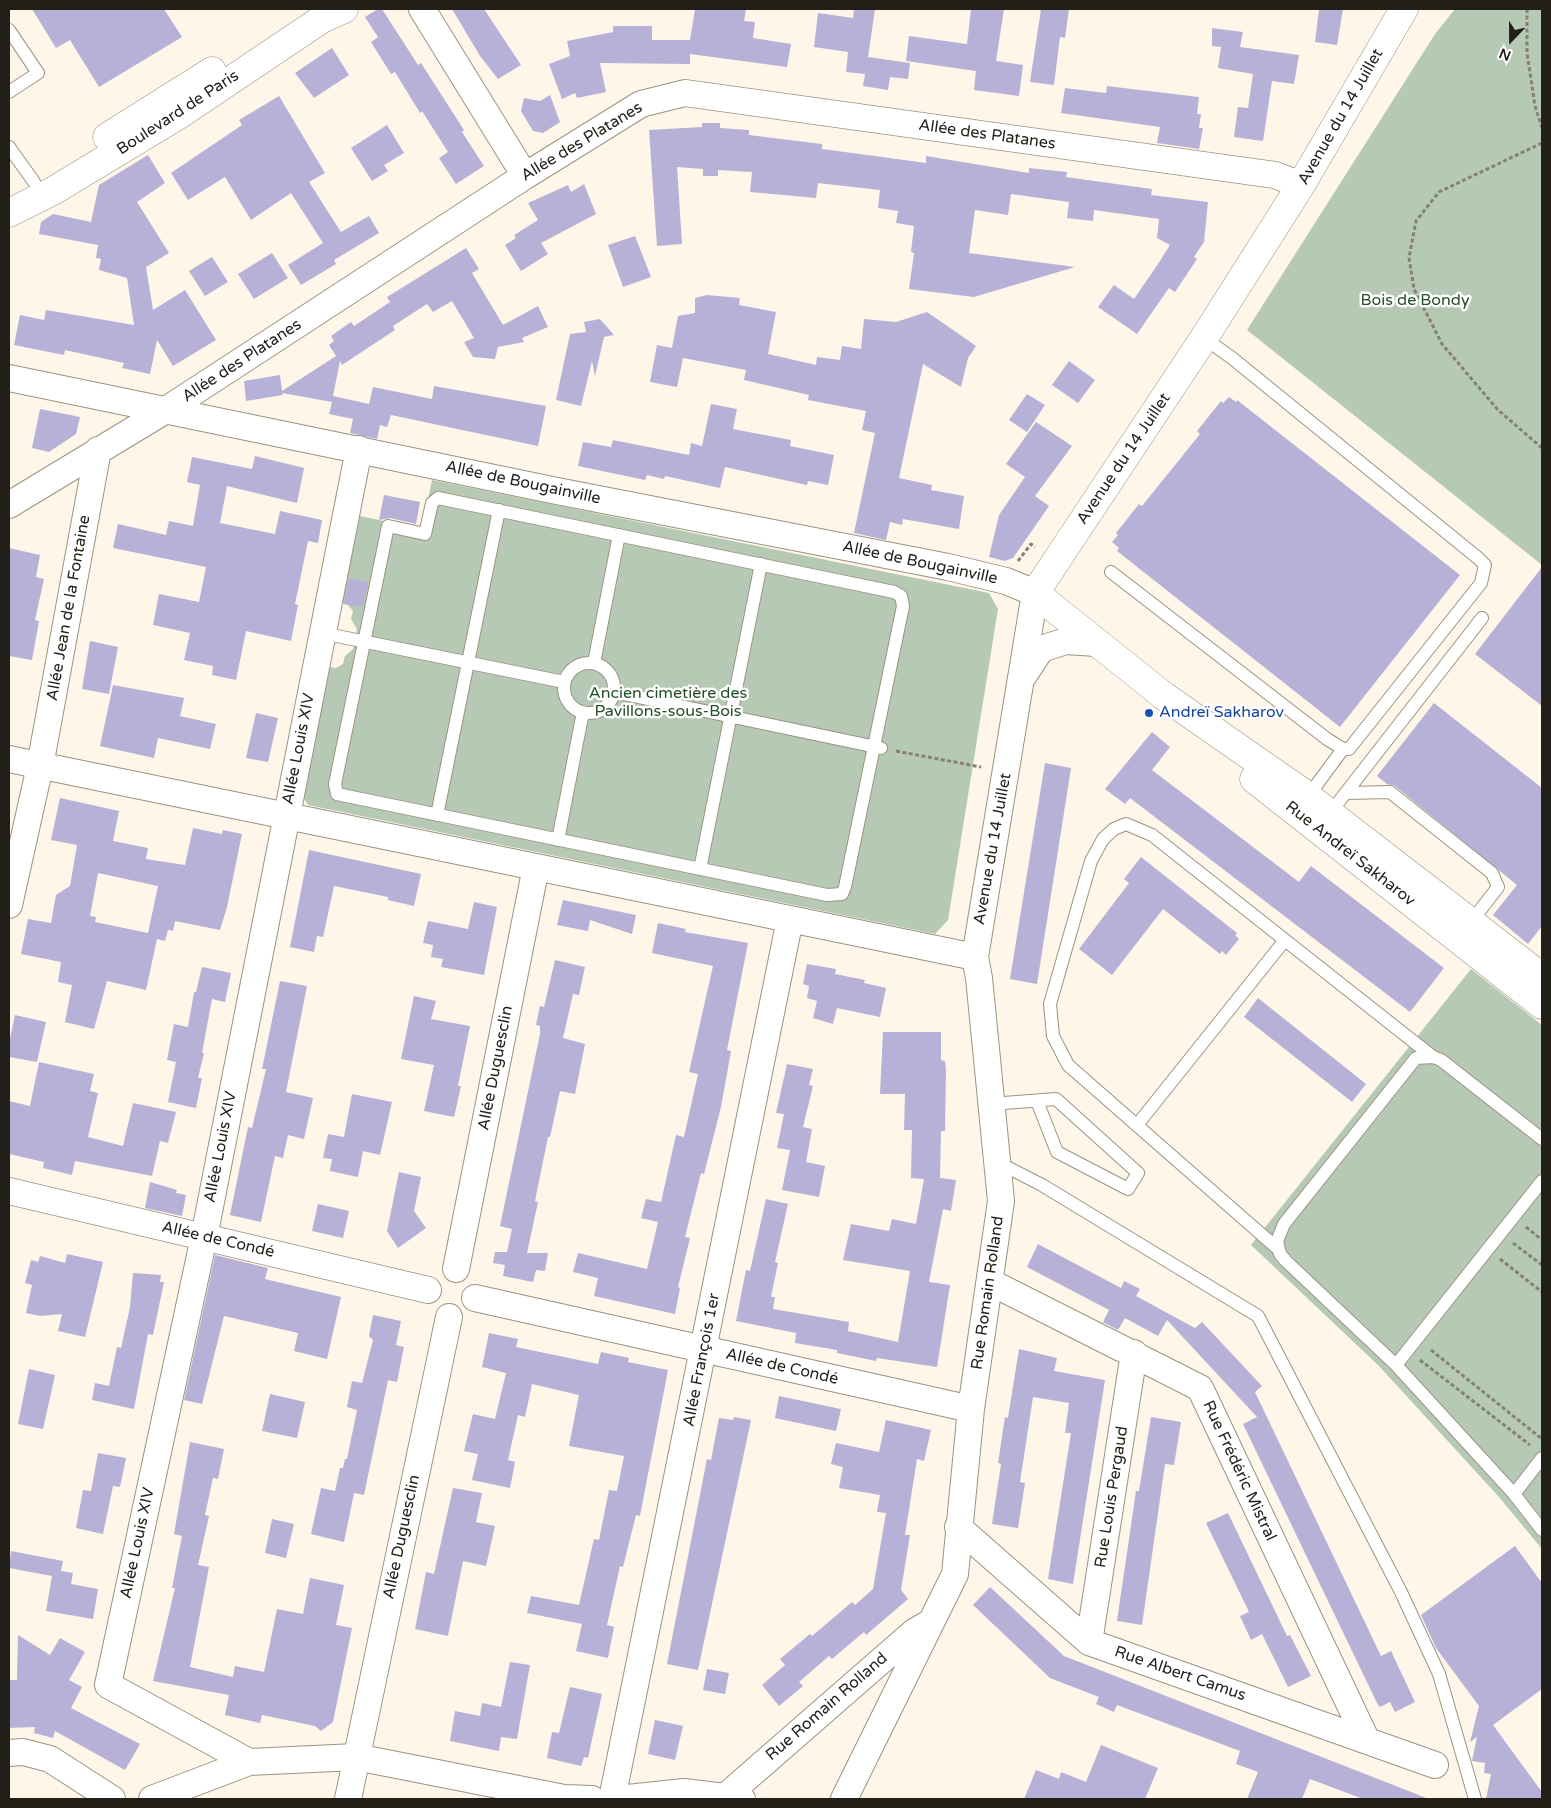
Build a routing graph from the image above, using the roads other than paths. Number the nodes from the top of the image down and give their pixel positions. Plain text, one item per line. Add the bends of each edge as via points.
1 (311, 9) edge
2 (344, 9) edge
3 (422, 9) edge
4 (1404, 9) edge
5 (9, 30) edge
6 (9, 92) edge
7 (9, 147) edge
8 (525, 176) junction
9 (34, 182) junction
10 (1302, 185) junction
11 (9, 200) edge
12 (9, 211) edge
13 (1204, 338) junction
14 (9, 378) edge
15 (166, 410) junction
16 (359, 449) junction
17 (98, 450) junction
18 (9, 505) edge
19 (499, 510) junction
20 (619, 535) junction
21 (761, 564) junction
22 (1111, 572) dead end
23 (1035, 594) junction
24 (1482, 618) dead end
25 (322, 633) junction
26 (364, 642) junction
27 (1097, 643) junction
28 (468, 663) junction
29 (594, 663) junction
30 (1022, 677) junction
31 (564, 682) junction
32 (614, 692) junction
33 (583, 712) junction
34 (730, 717) junction
35 (878, 748) junction
36 (1343, 748) junction
37 (9, 759) edge
38 (40, 766) junction
39 (1338, 803) junction
40 (1302, 804) junction
41 (437, 815) junction
42 (285, 816) junction
43 (558, 840) junction
44 (536, 867) junction
45 (700, 869) junction
46 (9, 905) edge
47 (790, 919) junction
48 (1471, 922) junction
49 (1285, 940) junction
50 (975, 957) junction
51 (1542, 977) edge
52 (1542, 1004) edge
53 (1433, 1056) junction
54 (1037, 1101) junction
55 (991, 1104) junction
56 (1137, 1125) junction
57 (1542, 1139) edge
58 (997, 1162) junction
59 (1542, 1181) edge
60 (9, 1191) edge
61 (204, 1237) junction
62 (1277, 1248) junction
63 (456, 1269) junction
64 (990, 1282) junction
65 (428, 1290) junction
66 (475, 1298) junction
67 (448, 1318) junction
68 (704, 1350) junction
69 (1134, 1353) junction
70 (1396, 1365) junction
71 (971, 1409) junction
72 (1538, 1453) edge
73 (1514, 1494) junction
74 (958, 1527) junction
75 (1542, 1530) edge
76 (931, 1623) junction
77 (1089, 1642) junction
78 (1366, 1739) junction
79 (9, 1752) edge
80 (356, 1757) junction
81 (249, 1762) junction
82 (1435, 1764) dead end
83 (734, 1797) edge
84 (112, 1799) edge
85 (152, 1799) edge
86 (348, 1799) edge
87 (564, 1799) edge
88 (592, 1799) edge
89 (612, 1799) edge
90 (618, 1799) edge
91 (844, 1799) edge
92 (1475, 1799) edge

1 - 9 street, Boulevard de Paris
2 - 12 street, Boulevard de Paris via 322,19 182,113 53,191
3 - 8 street
4 - 10 street, Avenue du 14 Juillet
5 - 6 lane via 38,73
7 - 9 lane
8 - 10 street, Allée des Platanes via 641,104 685,93 1275,175
8 - 15 street, Allée des Platanes
9 - 11 street, Boulevard de Paris
9 - 12 street via 36,191
10 - 13 street, Avenue du 14 Juillet
13 - 23 street, Avenue du 14 Juillet
13 - 36 lane via 1485,565 1481,583 1352,747
14 - 15 street, Allée de Bougainville
15 - 16 street, Allée de Bougainville
15 - 17 street, Allée des Platanes
16 - 23 street, Allée de Bougainville via 948,567 1006,582
16 - 25 street, Allée Louis XIV
17 - 18 street, Allée des Platanes
17 - 38 street, Allée Jean de la Fontaine
19 - 20 lane
19 - 26 lane via 438,498 432,503 425,534 388,526
19 - 28 lane
20 - 21 lane
20 - 29 lane
21 - 34 lane
21 - 35 lane via 901,596 903,606
22 - 36 lane
23 - 27 street, Rue Andreï Sakharov
23 - 30 street, Avenue du 14 Juillet
24 - 39 lane
25 - 26 lane
25 - 42 street, Allée Louis XIV
26 - 28 lane
26 - 41 lane via 335,792 344,797
27 - 30 street via 1066,641 1041,649
27 - 40 street, Rue Andreï Sakharov via 1164,696 1244,772
28 - 31 lane
28 - 41 lane
29 - 31 lane via 572,669
29 - 32 lane via 607,671
30 - 50 street, Avenue du 14 Juillet
31 - 33 lane via 566,698 576,710
32 - 33 lane via 606,706 592,713
32 - 34 lane
33 - 43 lane
34 - 35 lane
34 - 45 lane
35 - 45 lane via 842,894 827,895
36 - 40 lane
37 - 38 street
38 - 42 street
38 - 46 street, Allée Jean de la Fontaine
39 - 40 street, Rue Andreï Sakharov
39 - 48 street, Rue Andreï Sakharov
39 - 48 lane via 1390,792 1492,873 1498,887
40 - 52 street, Rue Andreï Sakharov
41 - 43 lane
42 - 44 street
42 - 61 street, Allée Louis XIV
43 - 45 lane
44 - 47 street
44 - 63 street, Allée Duguesclin
47 - 50 street
47 - 68 street, Allée François 1er
48 - 51 street, Rue Andreï Sakharov
49 - 53 lane
49 - 56 lane
49 - 56 lane via 1152,835 1126,824 1103,839 1091,861 1050,1004 1053,1036 1068,1065
50 - 55 street, Rue Romain Rolland
53 - 57 lane
53 - 62 lane via 1416,1058 1411,1064 1284,1224
54 - 54 lane via 1057,1152 1128,1189 1138,1173 1056,1099
54 - 55 lane
55 - 58 street, Rue Romain Rolland
56 - 62 lane
58 - 64 street, Rue Romain Rolland via 1001,1201
58 - 92 lane via 1042,1185 1258,1316 1401,1592 1439,1674
59 - 70 lane
60 - 61 street, Allée de Condé
61 - 65 street, Allée de Condé
61 - 81 street, Allée Louis XIV via 108,1685
62 - 70 lane via 1286,1261
63 - 65 street via 441,1271 434,1276
63 - 66 street via 474,1283
64 - 69 street, Rue Frédéric Mistral
64 - 71 street, Rue Romain Rolland
65 - 67 street via 430,1305
66 - 67 street via 463,1315
66 - 68 street, Allée de Condé
67 - 80 street, Allée Duguesclin
68 - 71 street, Allée de Condé
68 - 89 street, Allée François 1er
69 - 77 street, Rue Louis Pergaud
69 - 78 street, Rue Frédéric Mistral via 1200,1388
70 - 73 lane
71 - 74 street, Rue Romain Rolland
72 - 73 lane
73 - 75 lane
74 - 76 street, Rue Romain Rolland via 955,1574
74 - 77 street, Rue Albert Camus
76 - 83 street, Rue Romain Rolland via 914,1632
76 - 91 street, Rue Romain Rolland
77 - 78 street, Rue Albert Camus
78 - 82 street, Rue Albert Camus
79 - 84 street via 50,1759
80 - 81 street
80 - 86 street, Allée Duguesclin
80 - 87 street
81 - 85 street
83 - 90 street, Rue Romain Rolland via 684,1792
87 - 88 street

